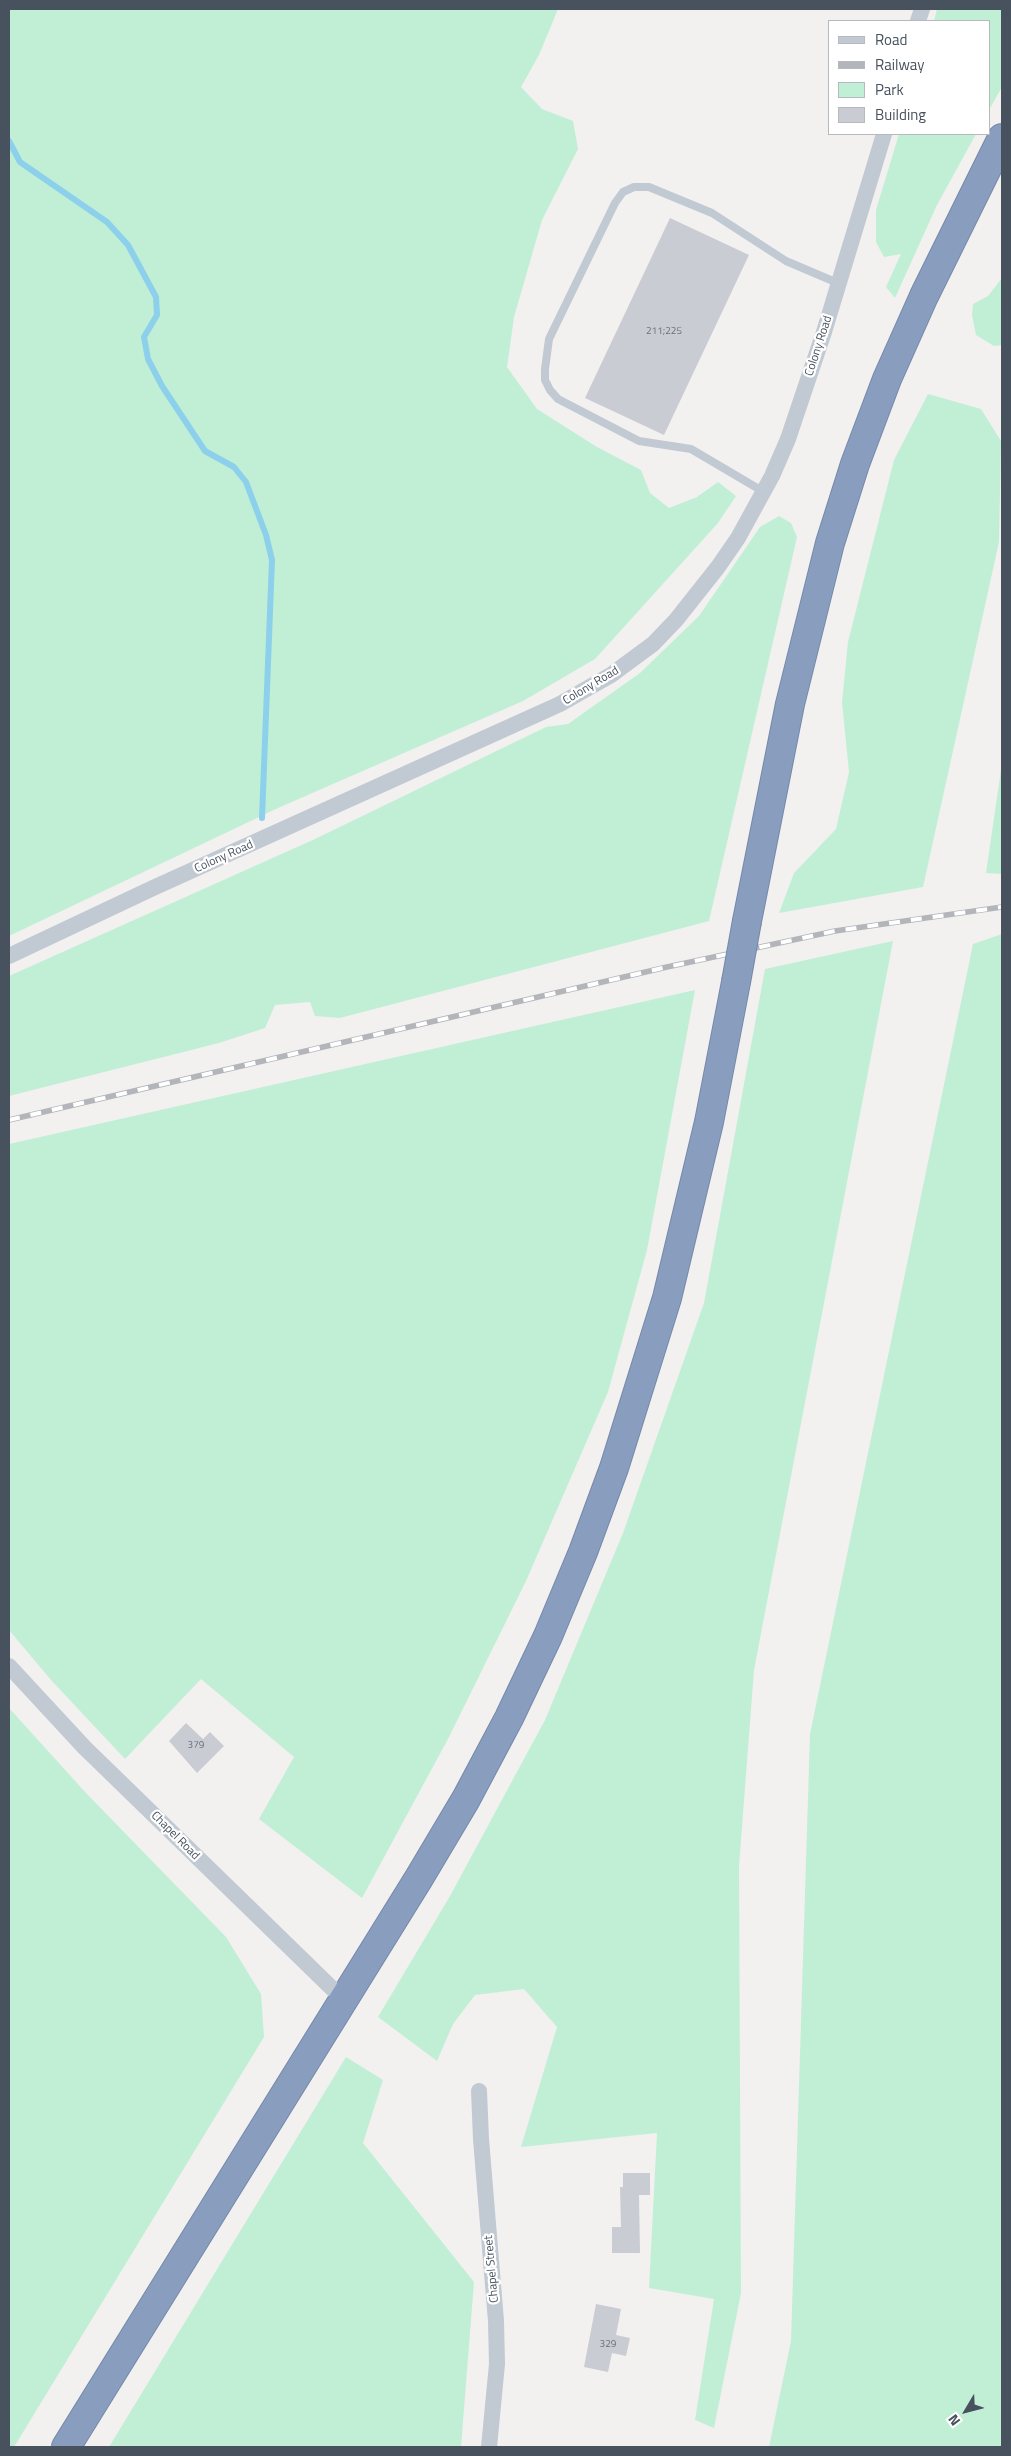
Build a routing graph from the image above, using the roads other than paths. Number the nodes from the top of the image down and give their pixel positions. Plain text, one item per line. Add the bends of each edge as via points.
1 (884, 135) edge
2 (1002, 138) edge
3 (840, 284) junction
4 (764, 492) junction
5 (9, 956) edge
6 (9, 1666) edge
7 (344, 2001) junction
8 (479, 2091) dead end
9 (66, 2447) edge
10 (489, 2447) edge

1 - 3 street, Colony Road
2 - 7 highway, bridge via 887,379 830,543 795,686 709,1122 667,1298 624,1440 548,1636 509,1718 457,1815
3 - 4 street, Colony Road via 788,439
3 - 4 lane via 786,261 712,213 650,186 634,187 623,192 615,203 549,339 545,380 558,399 639,441 691,449
4 - 5 street, Colony Road via 733,545 676,620 632,660 589,689
6 - 7 street, Chapel Road via 91,1753
7 - 9 highway
8 - 10 street, Chapel Street via 496,2321 497,2364

